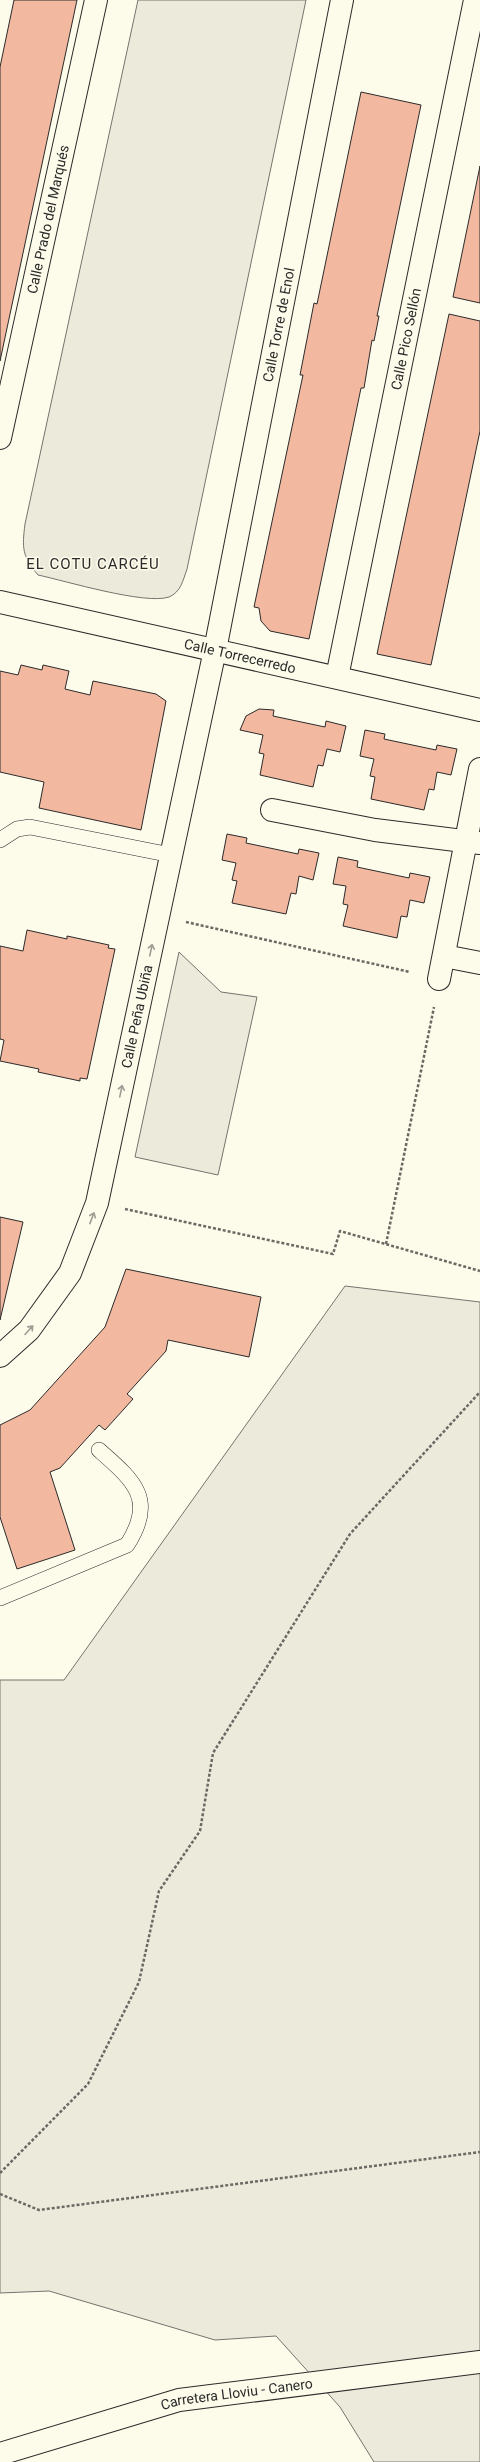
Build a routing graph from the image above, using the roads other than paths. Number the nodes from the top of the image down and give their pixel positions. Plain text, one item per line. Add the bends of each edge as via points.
1 (96, 0) edge
2 (342, 0) edge
3 (476, 0) edge
4 (0, 438) edge
5 (0, 602) edge
6 (214, 650) junction
7 (337, 677) junction
8 (480, 710) edge
9 (480, 769) edge
10 (272, 810) dead end
11 (0, 840) edge
12 (473, 843) edge
13 (171, 855) junction
14 (444, 956) junction
15 (480, 963) edge
16 (439, 978) road end
17 (0, 1356) edge
18 (99, 1450) dead end
19 (0, 1598) edge
20 (480, 2362) edge
21 (0, 2454) edge

1 - 4 main road, Calle Prado del Marqués
2 - 6 main road, Calle Torre de Enol
3 - 7 main road, Calle Pico Sellón
5 - 6 main road, Calle Torrecerredo
6 - 7 main road, Calle Torrecerredo
6 - 13 main road, Calle Peña Ubiña
7 - 8 main road, Calle Torrecerredo
9 - 12 main road
10 - 12 main road via 375,830
11 - 13 lane via 17,829 30,827
12 - 14 main road
17 -> 13 main road, Calle Peña Ubiña via 29,1330 70,1273 97,1203
14 - 15 main road
14 - 16 main road
18 - 19 lane via 131,1478 138,1491 139,1521 127,1545
20 - 21 main road, Carretera Lloviu - Canero via 179,2400

